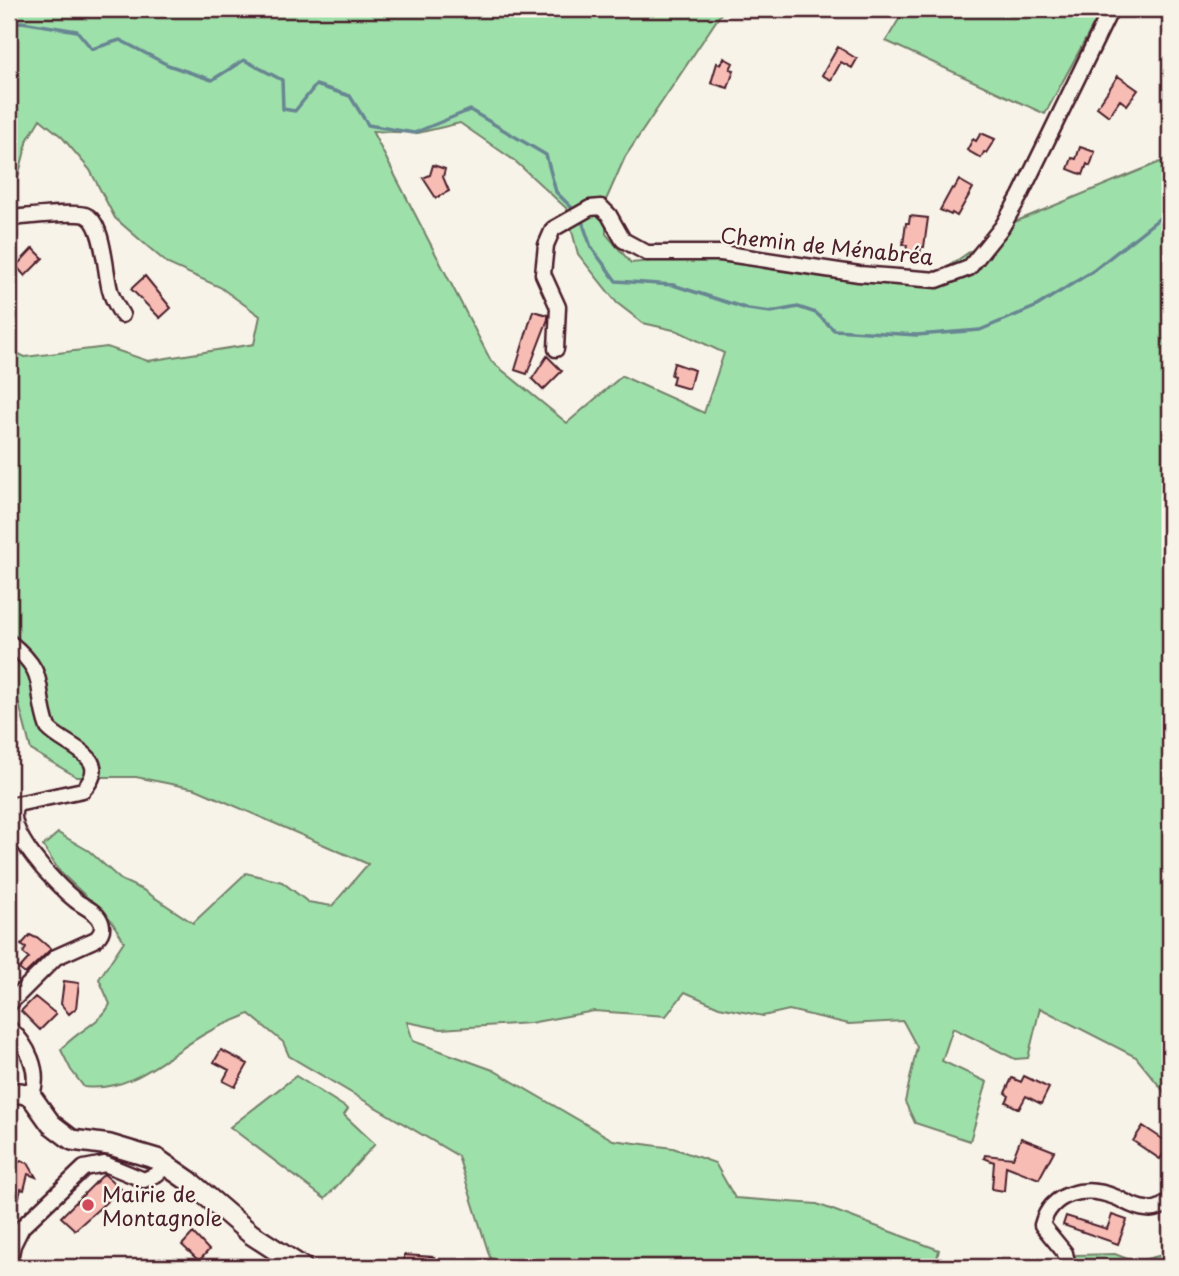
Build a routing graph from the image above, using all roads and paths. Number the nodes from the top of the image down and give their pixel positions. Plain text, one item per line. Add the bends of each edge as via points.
1 (1111, 9) edge
2 (9, 218) edge
3 (122, 315) dead end
4 (556, 349) dead end
5 (9, 642) edge
6 (9, 1004) edge
7 (9, 1028) edge
8 (9, 1093) edge
9 (31, 1096) junction
10 (166, 1166) junction
11 (1170, 1200) edge
12 (9, 1264) edge
13 (302, 1267) edge
14 (1068, 1267) edge

1 - 4 street, Chemin de Ménabréa via 1020,196 969,268 937,280 859,274 721,253 647,253 623,240 601,207 590,208 553,229 546,245 543,274 558,306
2 - 3 street via 90,218 101,239 110,289
5 - 6 street via 34,666 48,728 89,757 93,770 83,790 17,804 13,812 18,832 34,859 69,896 99,916 103,926 96,939 49,962
7 - 9 street via 27,1049 35,1080
8 - 9 street
9 - 10 street via 65,1136 134,1150
10 - 12 street via 144,1180 105,1164 84,1168 22,1227
10 - 13 street via 251,1234
11 - 14 street via 1147,1210 1097,1192 1063,1196 1048,1210 1042,1225 1065,1253

